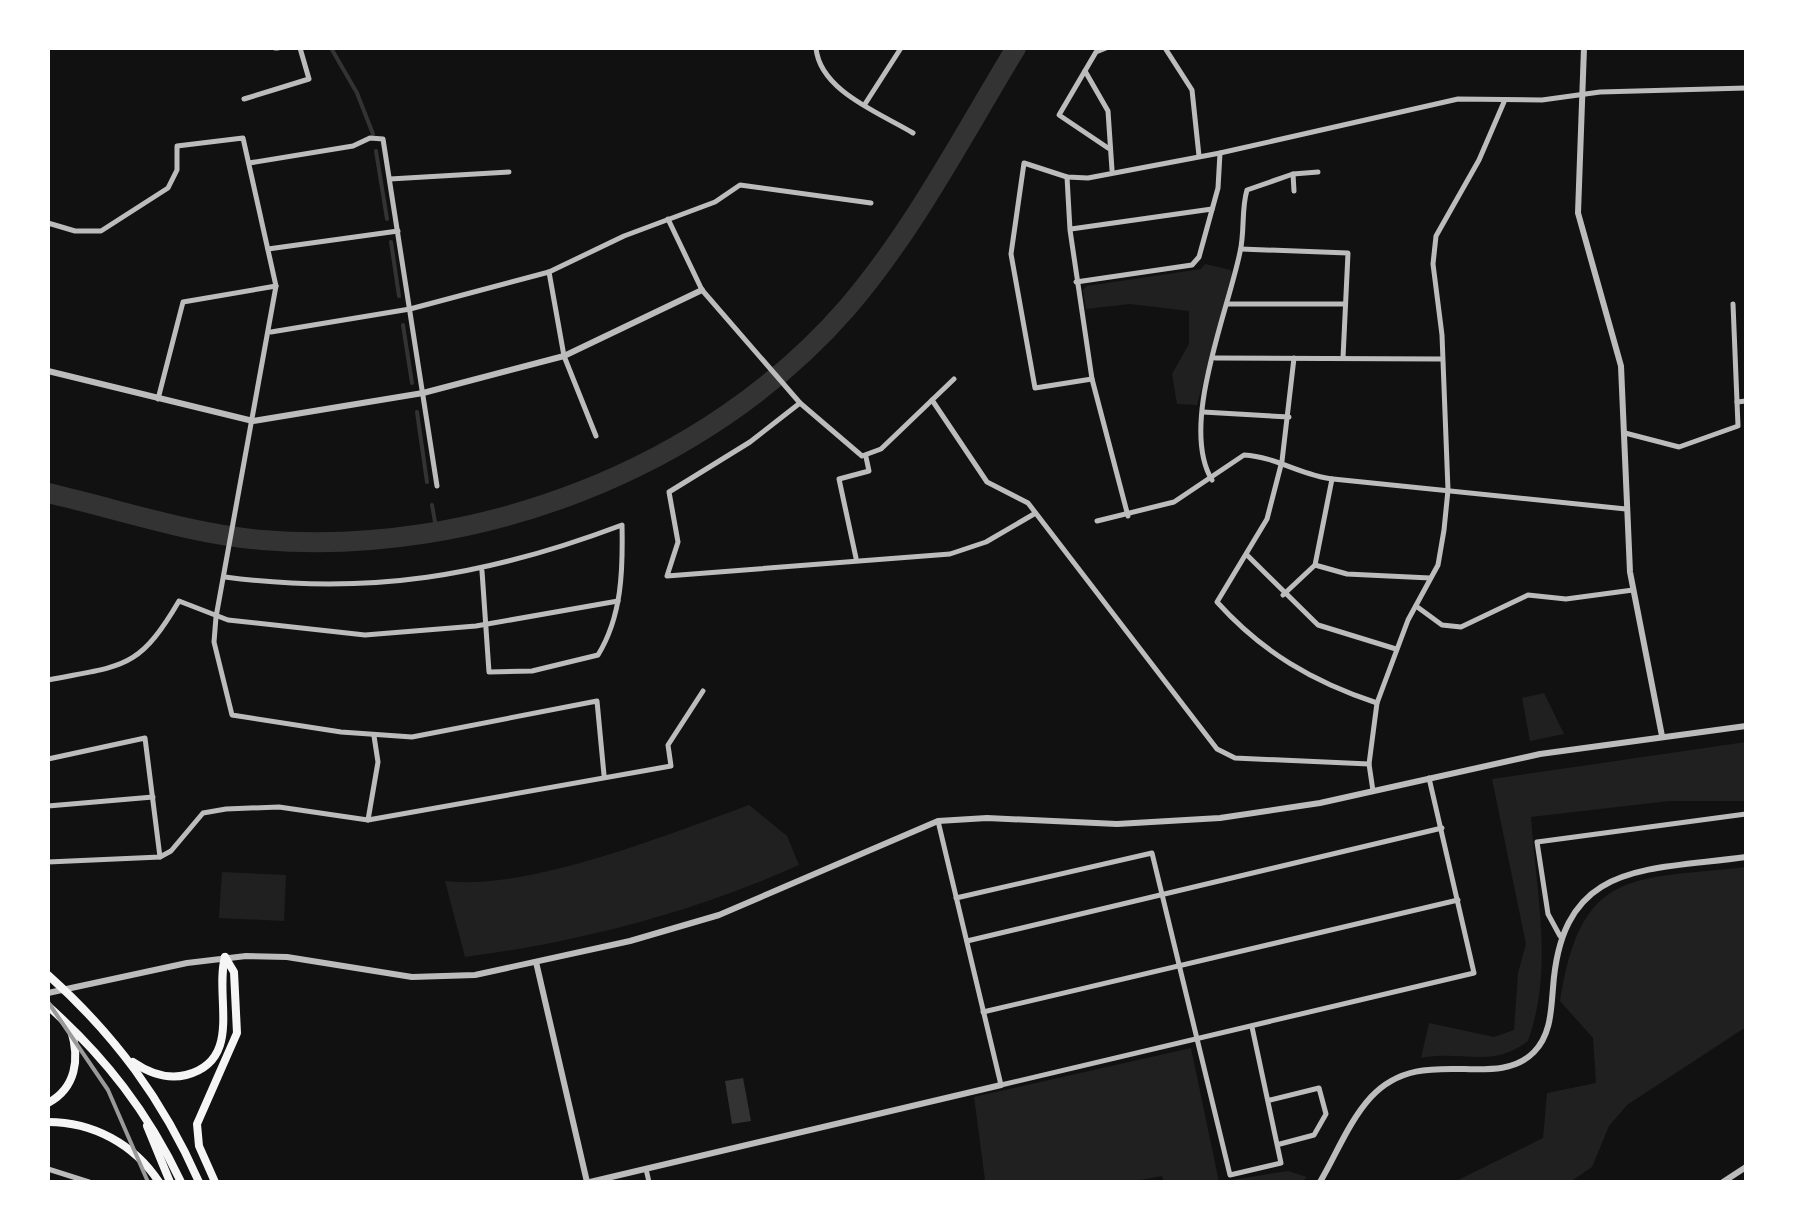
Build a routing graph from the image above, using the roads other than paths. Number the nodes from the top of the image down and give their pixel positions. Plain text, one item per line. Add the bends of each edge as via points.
1 (300, 48) edge
2 (816, 48) edge
3 (900, 48) edge
4 (1106, 48) edge
5 (1165, 48) edge
6 (1582, 49) edge
7 (1086, 71) junction
8 (1746, 88) edge
9 (1582, 95) junction
10 (244, 99) dead end
11 (1504, 100) junction
12 (865, 104) junction
13 (913, 133) dead end
14 (1108, 148) junction
15 (1220, 153) junction
16 (1199, 158) junction
17 (249, 163) junction
18 (1112, 170) junction
19 (509, 172) dead end
20 (1318, 172) dead end
21 (1293, 174) junction
22 (1067, 177) junction
23 (390, 179) junction
24 (1294, 191) dead end
25 (870, 203) dead end
26 (1212, 210) junction
27 (668, 219) junction
28 (48, 222) edge
29 (1070, 230) junction
30 (398, 231) junction
31 (268, 250) junction
32 (1241, 250) junction
33 (549, 272) junction
34 (1076, 282) junction
35 (276, 286) junction
36 (702, 290) junction
37 (1227, 304) junction
38 (1345, 304) junction
39 (1733, 304) dead end
40 (410, 309) junction
41 (270, 332) junction
42 (564, 356) junction
43 (1215, 358) junction
44 (1294, 358) junction
45 (1343, 359) junction
46 (1442, 359) junction
47 (48, 370) edge
48 (1092, 379) junction
49 (954, 380) dead end
50 (423, 393) junction
51 (158, 399) junction
52 (932, 400) junction
53 (1746, 400) edge
54 (799, 401) junction
55 (1736, 402) junction
56 (1202, 412) junction
57 (1288, 417) junction
58 (252, 421) junction
59 (1625, 433) junction
60 (596, 436) dead end
61 (866, 456) junction
62 (1282, 461) junction
63 (1332, 479) junction
64 (1212, 480) junction
65 (437, 486) dead end
66 (1448, 490) junction
67 (1626, 509) junction
68 (1034, 514) junction
69 (1128, 516) junction
70 (1097, 522) dead end
71 (1247, 556) junction
72 (856, 558) junction
73 (1314, 565) junction
74 (482, 570) junction
75 (225, 577) junction
76 (1432, 578) junction
77 (1634, 590) junction
78 (1283, 595) junction
79 (618, 601) junction
80 (1416, 606) junction
81 (216, 617) junction
82 (486, 624) junction
83 (1396, 648) junction
84 (48, 680) edge
85 (703, 691) dead end
86 (1377, 703) junction
87 (1746, 726) edge
88 (374, 736) junction
89 (1662, 736) junction
90 (48, 759) edge
91 (1370, 764) junction
92 (604, 775) junction
93 (1430, 778) junction
94 (1373, 790) junction
95 (152, 797) junction
96 (48, 806) edge
97 (1746, 814) edge
98 (368, 820) junction
99 (938, 822) junction
100 (1442, 828) junction
101 (160, 857) junction
102 (1746, 857) edge
103 (48, 862) edge
104 (1164, 893) junction
105 (956, 898) junction
106 (1458, 900) junction
107 (1560, 936) junction
108 (967, 941) junction
109 (225, 957) junction
110 (536, 962) junction
111 (1179, 966) junction
112 (48, 975) edge
113 (48, 994) edge
114 (48, 1006) edge
115 (982, 1012) junction
116 (69, 1024) junction
117 (1252, 1028) junction
118 (1198, 1040) junction
119 (126, 1056) junction
120 (1001, 1085) junction
121 (1270, 1100) junction
122 (137, 1103) junction
123 (48, 1104) edge
124 (48, 1122) edge
125 (1279, 1144) junction
126 (1746, 1167) edge
127 (48, 1168) edge
128 (646, 1169) junction
129 (89, 1182) edge
130 (158, 1182) edge
131 (170, 1182) edge
132 (180, 1182) edge
133 (199, 1182) edge
134 (214, 1182) edge
135 (588, 1182) edge
136 (649, 1182) edge
137 (1320, 1182) edge
138 (1722, 1182) edge

1 - 10 street via 309,79
2 - 12 street via 838,88
3 - 12 street
4 - 7 street
5 - 16 street via 1192,90
6 - 9 street
7 - 14 street via 1108,112
7 - 14 street via 1059,115
8 - 9 street
9 - 11 street
9 - 59 street via 1578,212 1618,348
11 - 15 street via 1442,102
11 - 46 street via 1480,160 1436,236 1432,264
12 - 13 street
14 - 18 street
15 - 16 street
15 - 26 street
16 - 18 street
17 - 23 street via 384,139
17 - 28 street via 243,138 177,146 177,170 168,188 101,231
17 - 31 street
18 - 22 street
19 - 23 street
20 - 21 street
21 - 24 street
21 - 32 street via 1247,190
22 - 29 street
22 - 48 street via 1024,162 1011,254 1035,388
23 - 30 street
25 - 27 street via 740,185
26 - 29 street
26 - 34 street via 1192,265
27 - 33 street
27 - 36 street
29 - 34 street
30 - 31 street
30 - 40 street
31 - 35 street
32 - 37 street
32 - 38 street via 1348,253
33 - 40 street
33 - 42 street
34 - 48 street
35 - 41 street
35 - 51 street via 183,302
36 - 42 street
36 - 54 street
37 - 38 street
37 - 43 street
38 - 45 street
39 - 55 street
40 - 41 street
40 - 50 street
41 - 58 street
42 - 50 street
42 - 60 street
43 - 44 street
43 - 56 street
44 - 45 street
44 - 57 street
45 - 46 street
46 - 66 street
47 - 51 street
48 - 69 street
49 - 52 street
50 - 58 street
50 - 65 street
51 - 58 street
52 - 61 street
52 - 68 street via 987,482 1028,502
53 - 55 street
54 - 61 street
54 - 72 street via 750,442 668,492 678,542 667,576
55 - 59 street via 1738,426 1678,447
56 - 57 street
56 - 64 street via 1202,464
57 - 62 street
58 - 75 street
59 - 67 street
61 - 72 street via 869,471 839,479
62 - 63 street
62 - 64 street via 1244,455
62 - 71 street via 1267,519
63 - 66 street
63 - 73 street
64 - 69 street via 1174,502
66 - 67 street
66 - 76 street
67 - 77 street
68 - 72 street via 950,554
68 - 91 street via 1217,750 1236,758
69 - 70 street
71 - 78 street
71 - 86 street via 1217,602 1286,664
73 - 76 street via 1347,574
73 - 78 street
74 - 75 street via 366,585
74 - 79 street via 622,525
74 - 82 street
75 - 81 street
76 - 80 street
77 - 80 street via 1566,599 1528,595 1461,627 1442,625
77 - 89 street
78 - 83 street via 1318,625
79 - 82 street
79 - 82 street via 598,654 532,671 489,672
80 - 83 street
81 - 82 street via 365,635
81 - 84 street via 179,601 156,640 134,659
81 - 88 street via 214,642 232,714
83 - 86 street
85 - 92 street via 668,746 671,766
86 - 91 street
87 - 89 street
88 - 92 street via 412,737 597,701
88 - 98 street via 378,762
89 - 93 street
90 - 95 street via 146,738
91 - 94 street
92 - 98 street
93 - 94 street
93 - 100 street
94 - 99 street via 1182,821
95 - 96 street
95 - 101 street
97 - 107 street via 1537,842 1548,914
98 - 101 street via 280,807 226,809 203,814
99 - 105 street
99 - 110 street via 719,914
100 - 104 street
100 - 106 street
101 - 103 street
102 - 107 street via 1616,878 1583,900
104 - 105 street via 1152,853
104 - 108 street
104 - 111 street
105 - 108 street
106 - 111 street
106 - 117 street via 1474,973
107 - 137 street via 1551,1016 1532,1054 1501,1068 1416,1070 1385,1085 1359,1114
108 - 115 street
109 - 110 street via 287,957 436,978
109 - 113 street
109 - 119 main road via 224,1030 209,1062 191,1074 170,1076
109 - 134 main road via 234,972 238,1033 199,1115 197,1134
110 - 135 street
111 - 115 street
111 - 118 street
112 - 119 main road
114 - 116 main road
115 - 120 street
116 - 122 main road
116 - 123 main road via 76,1065 68,1086
117 - 118 street
117 - 121 street
118 - 120 street
118 - 125 street via 1230,1176 1281,1163
119 - 133 main road via 167,1115
120 - 128 street
121 - 125 street
121 - 125 street via 1319,1088 1326,1114 1314,1135
122 - 131 main road
122 - 132 main road
124 - 130 main road via 108,1136
126 - 138 street
127 - 129 street
128 - 135 street
128 - 136 street

